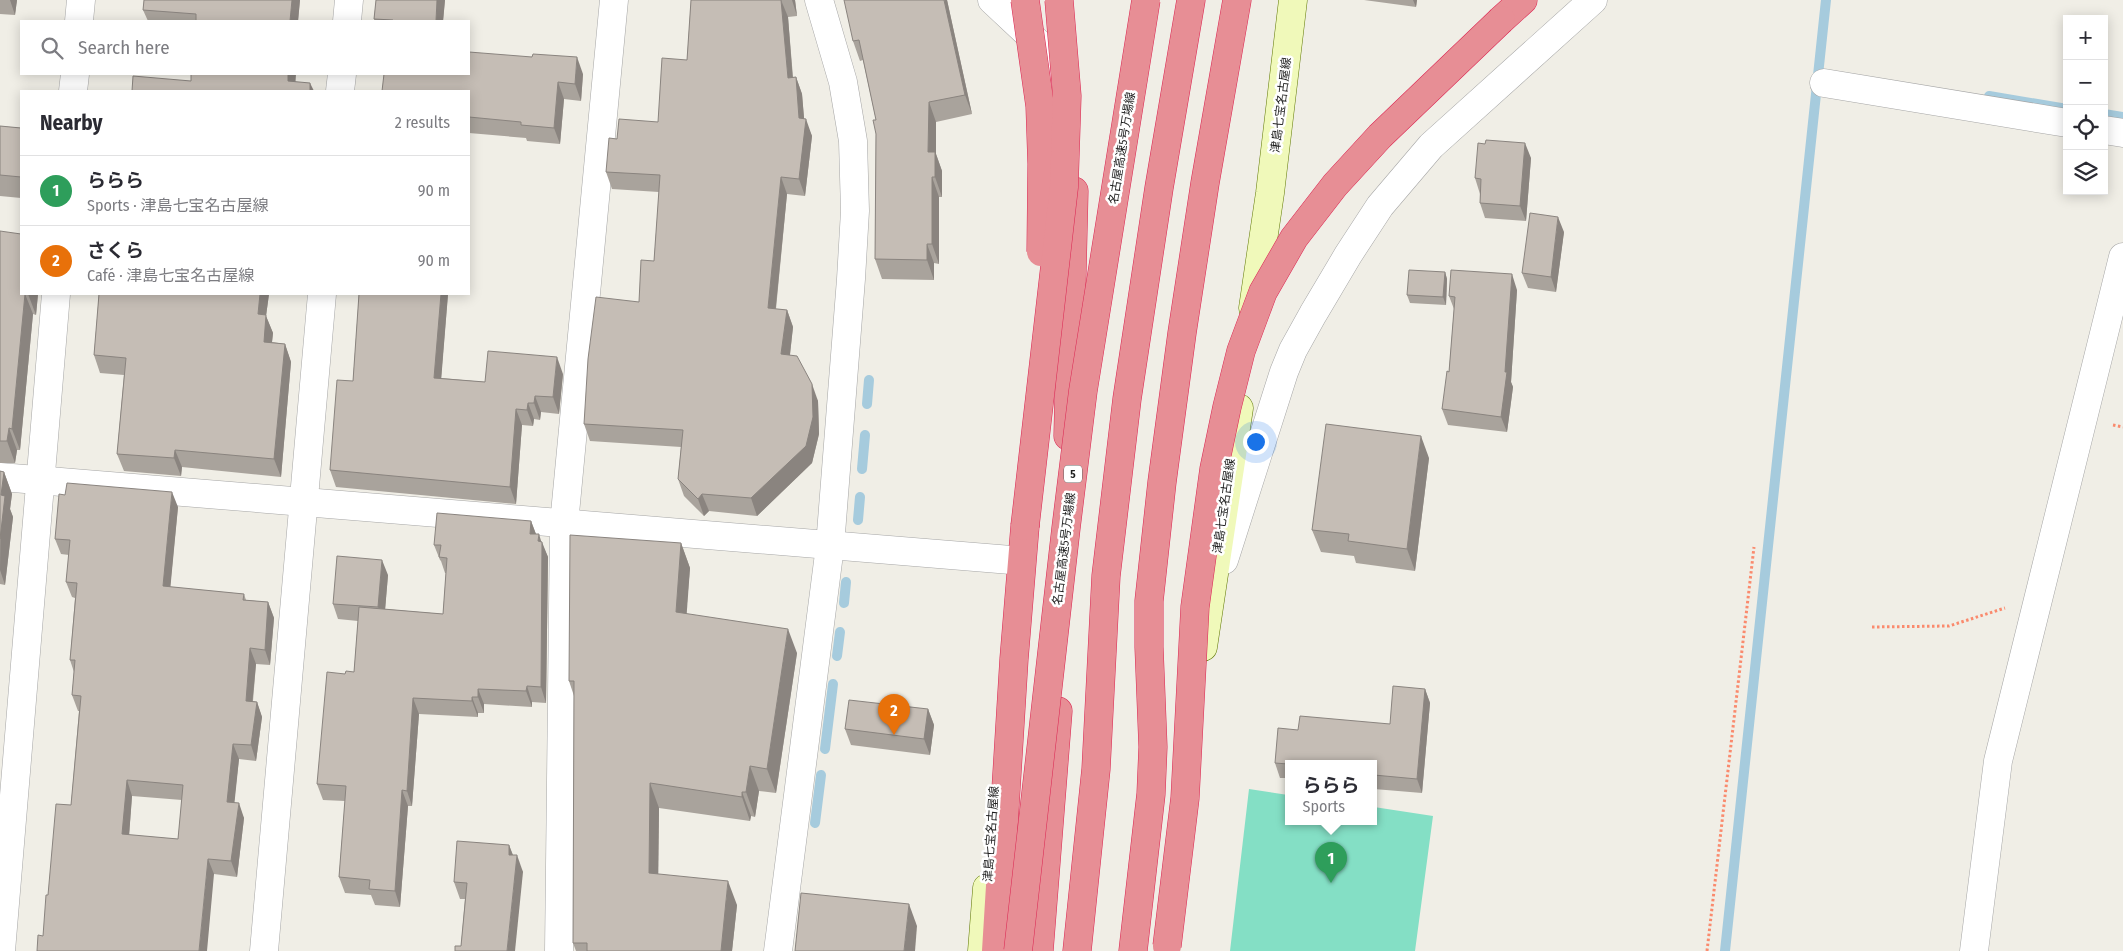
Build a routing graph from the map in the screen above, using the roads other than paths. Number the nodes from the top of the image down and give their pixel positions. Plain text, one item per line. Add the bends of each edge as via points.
1 (81, 0) edge
2 (349, 0) edge
3 (614, 0) edge
4 (819, 0) edge
5 (992, 0) edge
6 (1025, 0) edge
7 (1146, 0) edge
8 (1192, 0) edge
9 (1237, 0) edge
10 (1293, 0) edge
11 (1523, 0) edge
12 (1593, 0) edge
13 (1067, 3) edge
14 (79, 20) edge
15 (347, 20) edge
16 (75, 75) edge
17 (342, 75) edge
18 (1824, 82) dead end
19 (73, 90) edge
20 (340, 90) edge
21 (1061, 106) junction
22 (2063, 122) edge
23 (2108, 131) edge
24 (2123, 133) edge
25 (2123, 257) edge
26 (56, 295) edge
27 (322, 295) edge
28 (1039, 401) junction
29 (0, 477) edge
30 (40, 481) junction
31 (303, 503) junction
32 (564, 524) junction
33 (830, 546) junction
34 (1012, 560) junction
35 (1209, 607) junction
36 (1, 951) edge
37 (264, 951) edge
38 (559, 951) edge
39 (778, 951) edge
40 (982, 951) edge
41 (996, 951) edge
42 (1018, 951) edge
43 (1039, 951) edge
44 (1077, 951) edge
45 (1133, 951) edge
46 (1157, 951) edge
47 (1167, 951) edge
48 (1974, 951) edge

1 - 14 street
2 - 15 street
3 - 32 street
4 - 33 street via 843,82 853,141 851,279
5 - 21 street via 1040,44 1053,72
6 - 28 highway, bridge via 1040,106
7 - 42 highway, 名古屋高速5号万場線 / 5, bridge via 1083,391
8 - 44 highway via 1127,400 1106,576 1096,768
9 - 45 highway via 1205,183 1162,482 1149,617 1153,747 1151,794
10 - 35 main road, 津島七宝名古屋線 via 1270,194
11 - 47 highway, bridge via 1380,136 1335,185 1294,238 1263,292 1241,352 1214,469 1195,607 1185,798
12 - 35 street via 1431,146 1380,206 1348,255 1293,350 1284,372
13 - 21 main road, 津島七宝名古屋線
13 - 28 highway, bridge via 1064,187
13 - 43 highway via 1075,167 1068,383 1068,584
16 - 19 street
17 - 20 street
18 - 22 street
21 - 34 main road, 津島七宝名古屋線
23 - 24 street
25 - 48 street via 1998,761
26 - 30 street
27 - 31 street
28 - 41 highway, bridge via 1014,659
29 - 30 street
30 - 31 street
30 - 36 street
31 - 32 street
31 - 37 street
32 - 33 street
32 - 38 street
33 - 34 street
33 - 39 street
34 - 40 main road, 津島七宝名古屋線
35 - 46 main road, 津島七宝名古屋線

